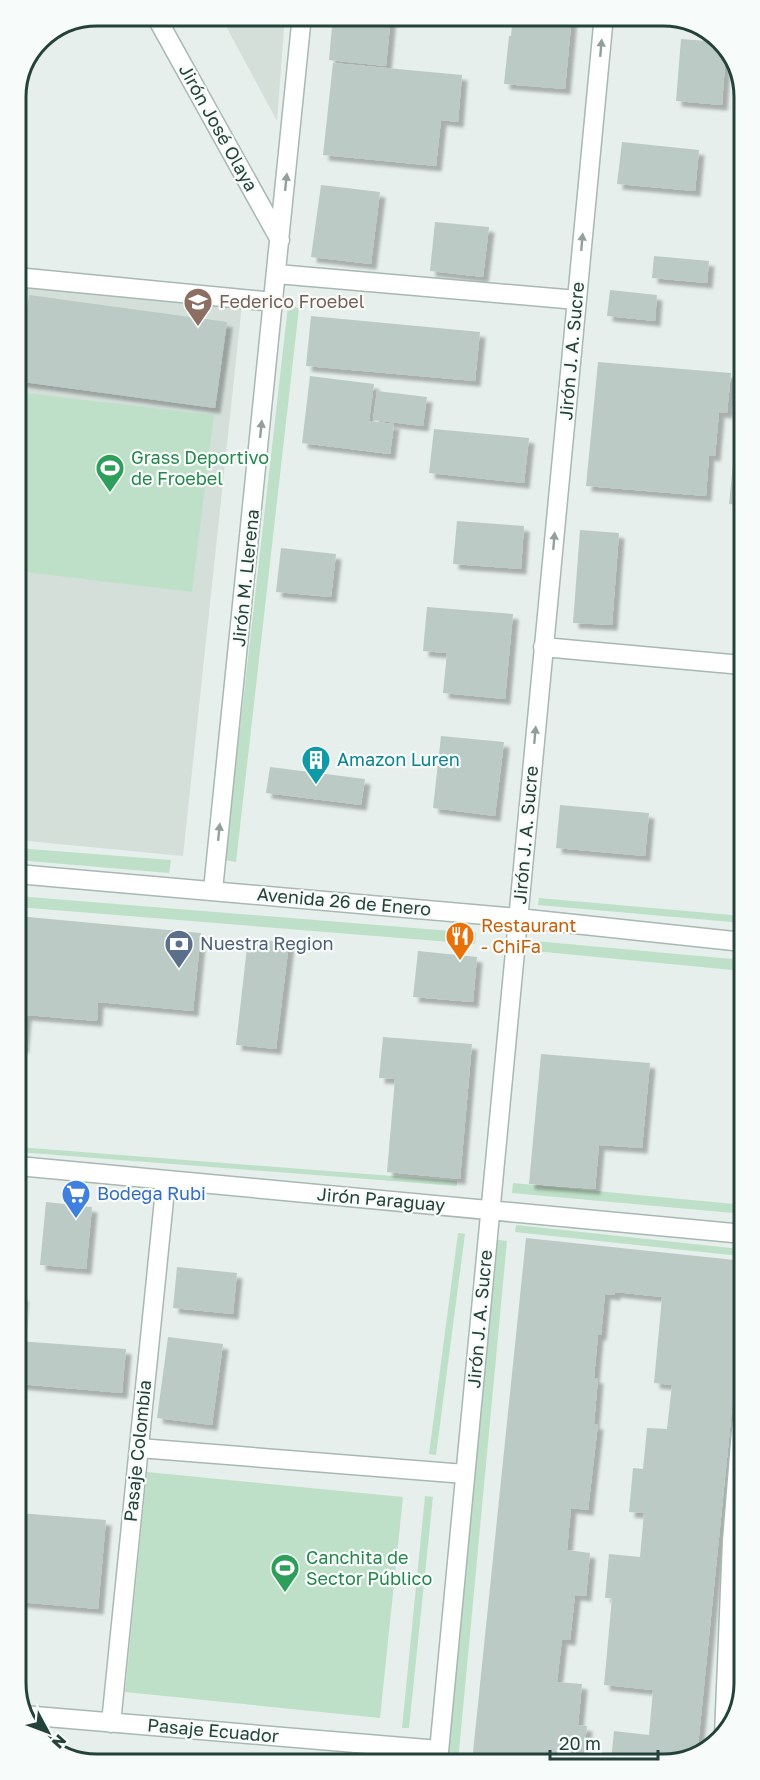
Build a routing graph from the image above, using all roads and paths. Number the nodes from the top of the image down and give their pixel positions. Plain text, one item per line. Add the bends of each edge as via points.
1 (161, 26) edge
2 (301, 26) edge
3 (603, 26) edge
4 (280, 240) junction
5 (277, 274) junction
6 (26, 278) edge
7 (577, 300) junction
8 (274, 302) junction
9 (543, 647) junction
10 (734, 664) edge
11 (26, 875) edge
12 (213, 890) junction
13 (518, 918) junction
14 (734, 941) edge
15 (26, 1167) edge
16 (166, 1180) junction
17 (490, 1210) junction
18 (734, 1233) edge
19 (139, 1448) junction
20 (465, 1474) junction
21 (734, 1606) edge
22 (34, 1716) edge
23 (725, 1718) edge
24 (111, 1723) junction
25 (419, 1754) edge
26 (439, 1754) edge

1 - 4 street, Jirón José Olaya
4 -> 2 street, Jirón M. Llerena
7 -> 3 street, Jirón J. A. Sucre
4 - 5 street, Jirón M. Llerena
5 - 7 street
5 - 8 street, Jirón M. Llerena
6 - 8 street
9 -> 7 street, Jirón J. A. Sucre
12 -> 8 street, Jirón M. Llerena
9 - 10 street
13 -> 9 street, Jirón J. A. Sucre
11 - 12 street, Avenida 26 de Enero
12 - 13 street, Avenida 26 de Enero
13 - 14 street, Avenida 26 de Enero
13 - 17 street, Jirón J. A. Sucre
15 - 16 street, Jirón Paraguay
16 - 17 street, Jirón Paraguay
16 - 19 street, Pasaje Colombia
17 - 18 street, Jirón Paraguay
17 - 20 street, Jirón J. A. Sucre
19 - 20 street
19 - 24 street, Pasaje Colombia
20 - 26 street, Jirón J. A. Sucre
21 - 23 street
22 - 24 street, Pasaje Ecuador
24 - 25 street, Pasaje Ecuador

